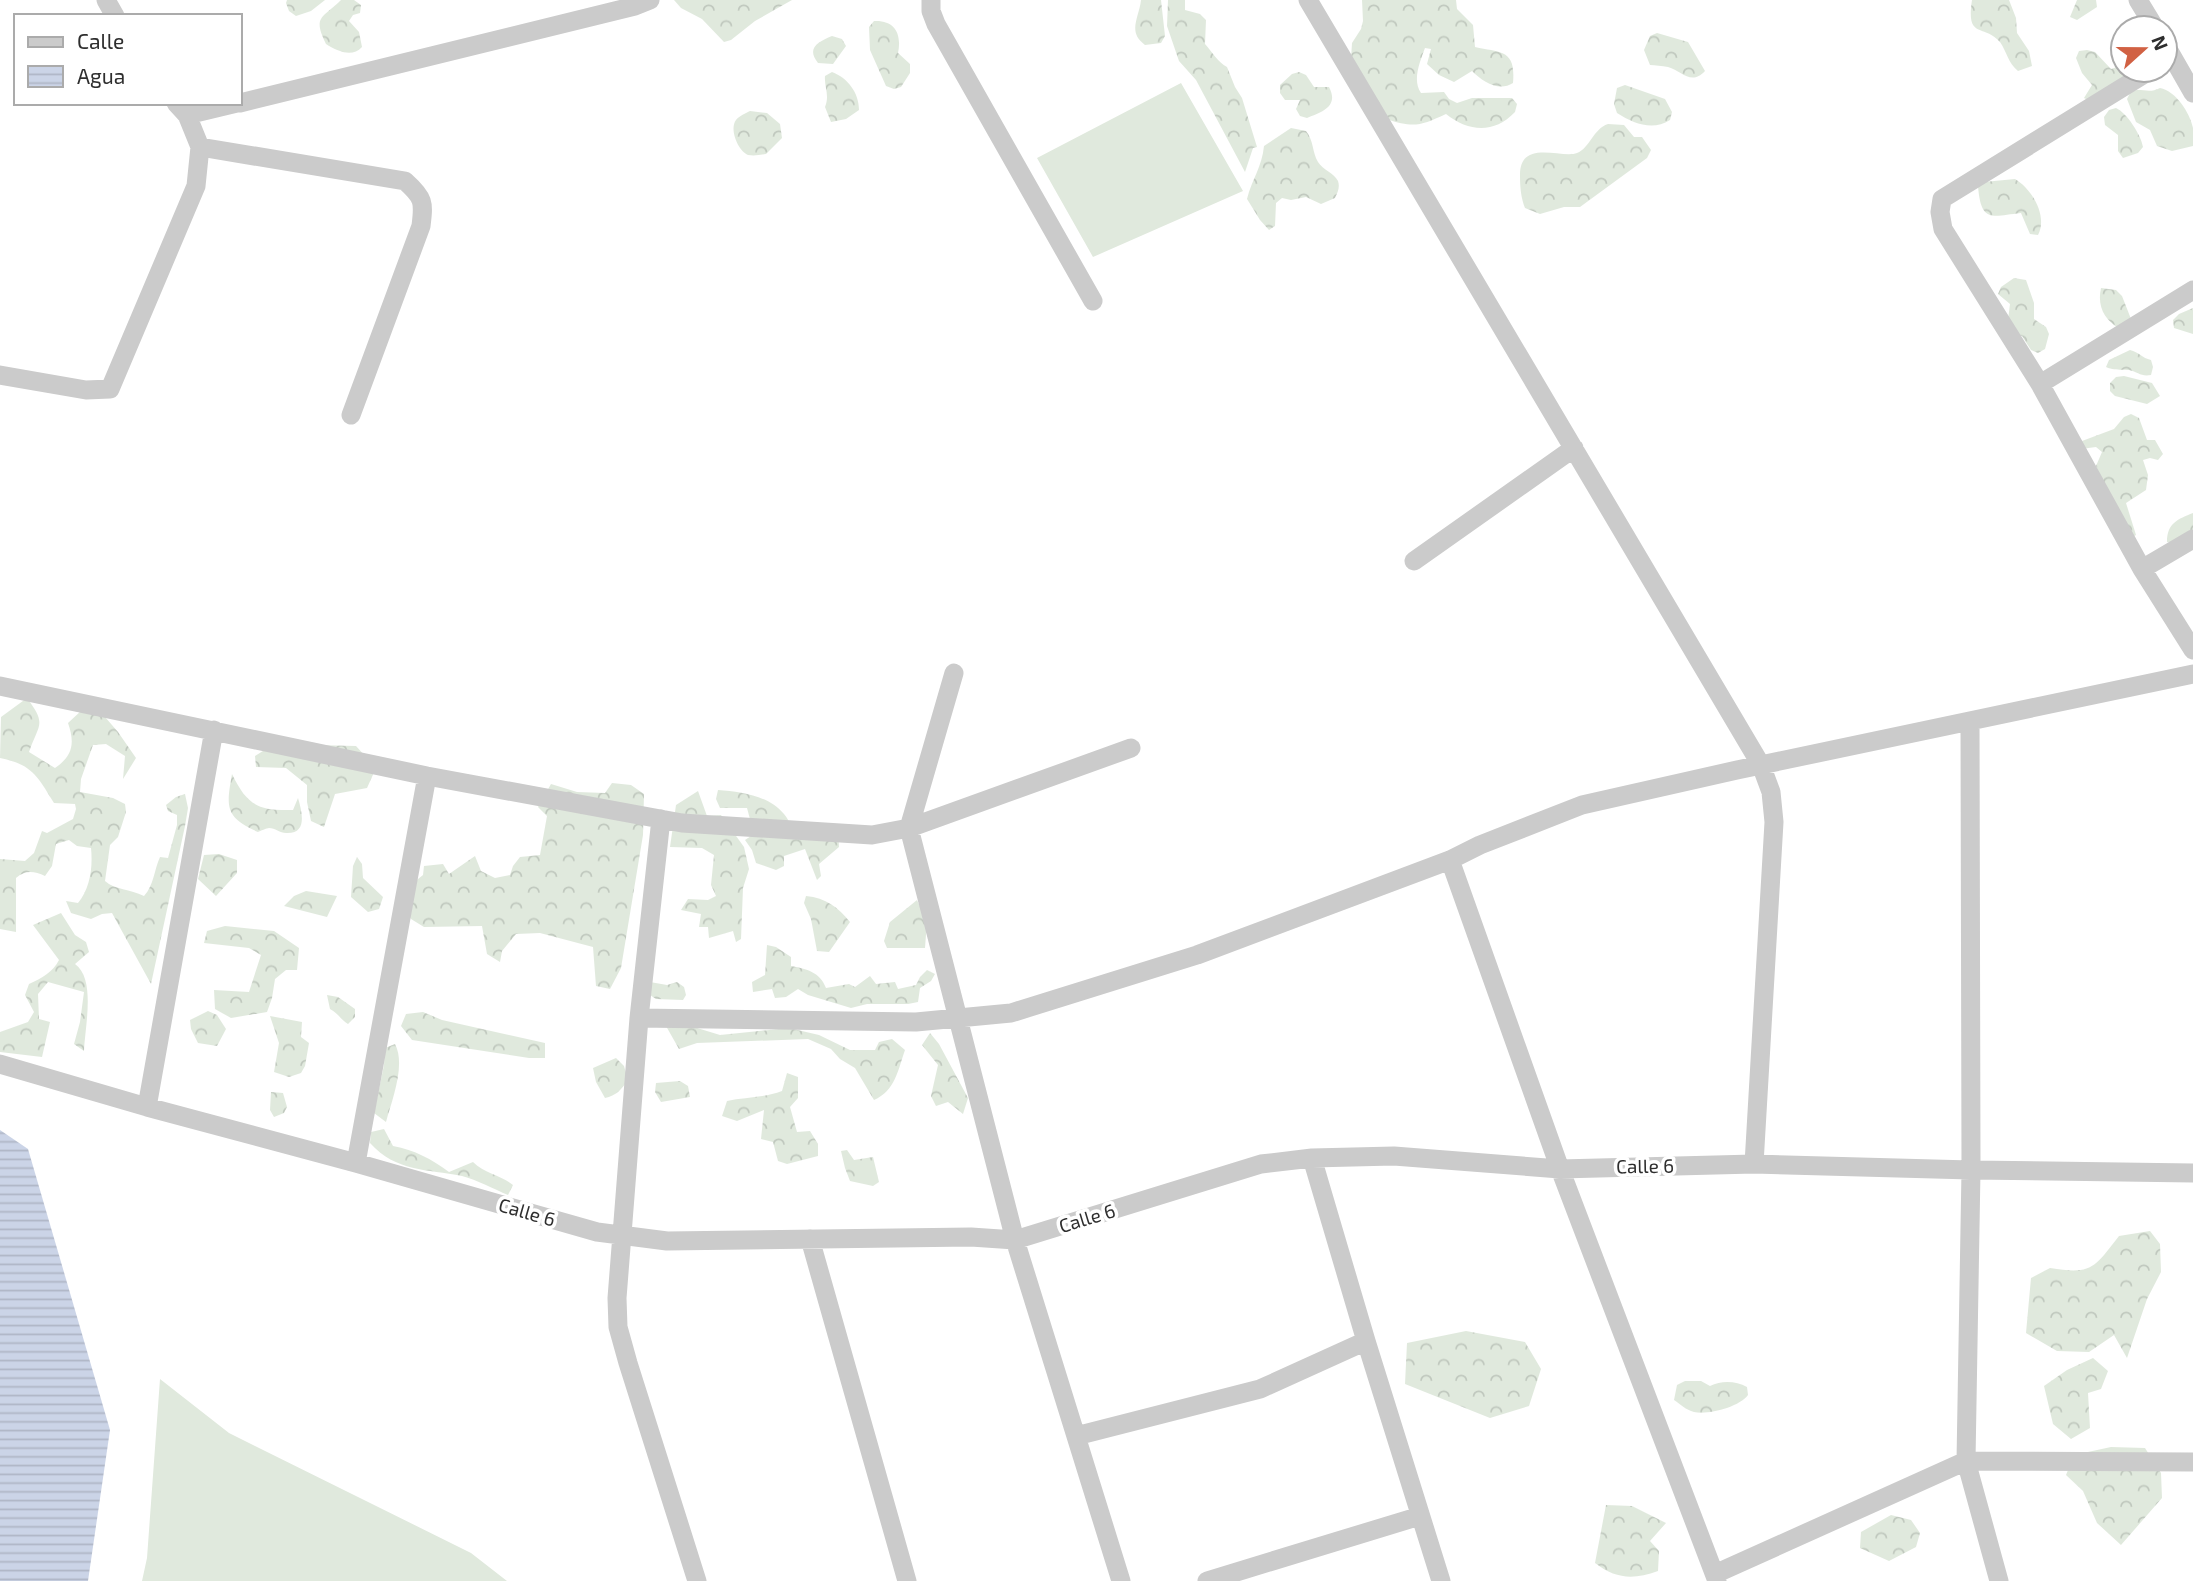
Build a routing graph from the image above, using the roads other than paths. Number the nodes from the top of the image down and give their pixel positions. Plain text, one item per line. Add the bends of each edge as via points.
1 (650, 0) edge
2 (931, 0) edge
3 (1308, 0) edge
4 (2179, 71) edge
5 (2128, 84) edge
6 (2193, 93) edge
7 (242, 102) edge
8 (219, 105) edge
9 (182, 109) edge
10 (200, 147) junction
11 (2193, 290) edge
12 (1093, 301) dead end
13 (0, 374) edge
14 (2040, 384) junction
15 (351, 415) dead end
16 (1574, 448) junction
17 (2193, 538) edge
18 (1414, 561) dead end
19 (2142, 569) junction
20 (2193, 650) edge
21 (954, 673) dead end
22 (2193, 674) edge
23 (0, 686) edge
24 (1970, 721) junction
25 (214, 730) junction
26 (1131, 748) dead end
27 (1760, 765) junction
28 (427, 776) junction
29 (661, 819) junction
30 (909, 828) junction
31 (1450, 860) junction
32 (639, 1017) junction
33 (960, 1018) junction
34 (0, 1064) edge
35 (147, 1107) junction
36 (1312, 1158) junction
37 (356, 1163) junction
38 (1754, 1164) junction
39 (1560, 1169) junction
40 (1971, 1170) junction
41 (2193, 1173) edge
42 (622, 1235) junction
43 (810, 1239) junction
44 (1015, 1240) junction
45 (1366, 1341) junction
46 (1076, 1436) junction
47 (1966, 1461) junction
48 (2193, 1462) edge
49 (1420, 1516) junction
50 (1716, 1577) edge
51 (697, 1581) edge
52 (907, 1581) edge
53 (1121, 1581) edge
54 (1207, 1581) edge
55 (1441, 1581) edge
56 (1999, 1581) edge

1 - 7 street
2 - 12 street via 936,24
3 - 16 street
4 - 6 street
5 - 14 street via 1941,199 1943,229
8 - 9 street
9 - 10 street
10 - 13 street via 196,186 110,389 86,390
10 - 15 street via 405,181 419,194 421,226
11 - 14 street
14 - 19 street
16 - 18 street
16 - 27 street
17 - 19 street
19 - 20 street
21 - 30 street
22 - 24 street
23 - 25 street
24 - 27 street
24 - 40 street
25 - 28 street
25 - 35 street
26 - 30 street
27 - 31 street via 1582,805
27 - 38 street via 1771,792 1773,822
28 - 29 street
28 - 37 street
29 - 30 street via 872,835
29 - 32 street
30 - 33 street
31 - 33 street via 1197,955 1011,1013
31 - 39 street
32 - 33 street
32 - 42 street
33 - 44 street
34 - 35 street, Calle 6
35 - 37 street, Calle 6
36 - 39 street, Calle 6 via 1394,1156
36 - 44 street, Calle 6 via 1261,1164
36 - 45 street
37 - 42 street, Calle 6 via 597,1232
38 - 39 street, Calle 6
38 - 40 street, Calle 6
39 - 50 street
40 - 41 street, Calle 6
40 - 47 street
42 - 43 street, Calle 6 via 667,1241
42 - 51 street via 618,1327
43 - 44 street, Calle 6
43 - 52 street
44 - 46 street
45 - 46 street via 1260,1389
45 - 49 street
46 - 53 street
47 - 48 street
47 - 50 street
47 - 56 street
49 - 54 street
49 - 55 street

